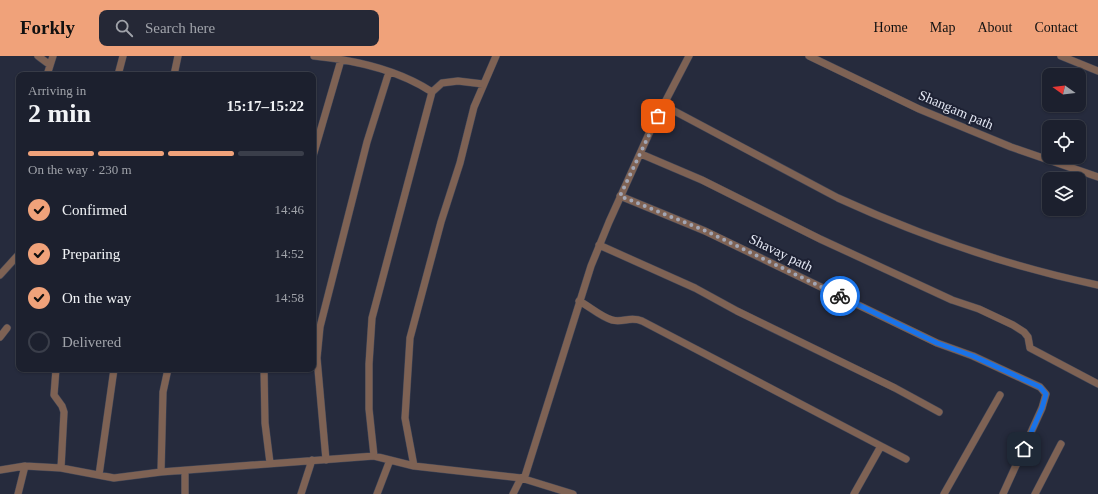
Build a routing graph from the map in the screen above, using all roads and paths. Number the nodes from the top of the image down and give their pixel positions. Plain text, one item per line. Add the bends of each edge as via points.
1 (38, 56) edge
2 (53, 56) edge
3 (123, 56) edge
4 (178, 56) edge
5 (319, 56) edge
6 (496, 56) edge
7 (689, 56) edge
8 (809, 56) edge
9 (1061, 56) edge
10 (341, 60) junction
11 (50, 65) junction
12 (1098, 71) edge
13 (48, 72) edge
14 (119, 72) edge
15 (175, 72) edge
16 (389, 72) junction
17 (483, 84) junction
18 (432, 92) junction
19 (663, 105) junction
20 (316, 146) edge
21 (641, 154) junction
22 (1098, 177) edge
23 (620, 196) junction
24 (599, 245) junction
25 (16, 257) edge
26 (0, 275) edge
27 (1098, 285) edge
28 (579, 301) junction
29 (7, 328) dead end
30 (0, 337) edge
31 (56, 372) edge
32 (114, 372) edge
33 (167, 372) edge
34 (264, 372) edge
35 (1098, 384) edge
36 (1000, 395) dead end
37 (939, 412) dead end
38 (1061, 444) dead end
39 (882, 446) junction
40 (374, 456) junction
41 (906, 459) dead end
42 (312, 460) junction
43 (326, 460) junction
44 (390, 460) junction
45 (270, 463) junction
46 (25, 466) junction
47 (414, 466) junction
48 (61, 468) junction
49 (0, 470) edge
50 (162, 472) junction
51 (185, 472) junction
52 (99, 475) junction
53 (521, 478) junction
54 (18, 494) edge
55 (184, 494) edge
56 (301, 494) edge
57 (377, 494) edge
58 (513, 494) edge
59 (573, 494) edge
60 (854, 494) edge
61 (944, 494) edge
62 (1003, 494) edge
63 (1035, 494) edge

1 - 11 street
2 - 11 street
3 - 14 street
4 - 15 street
5 - 10 street
6 - 17 street
7 - 19 street
8 - 22 street, Shangam path via 919,109 1011,147
9 - 12 street
10 - 16 street via 365,63
10 - 20 street
11 - 13 street
16 - 18 street via 419,83
16 - 43 street via 363,156 320,327 317,358
17 - 18 street via 458,81 442,83
17 - 47 street via 474,107 410,338 405,418
18 - 40 street via 372,318 369,402
19 - 21 street
19 - 27 street via 866,211 1051,275
21 - 23 street
21 - 35 street via 952,300 1013,325 1028,337 1030,348
23 - 24 street
23 - 62 street, Shavay path via 706,231 937,343 973,356 1040,387 1046,394 1042,408
24 - 28 street
24 - 37 street via 695,288
25 - 26 street
28 - 39 street via 611,320 633,318 642,321
28 - 53 street via 525,476
29 - 30 street
31 - 48 street via 54,395 64,412
32 - 52 street
33 - 50 street via 163,392
34 - 45 street via 265,423
36 - 61 street
38 - 63 street
39 - 41 street
39 - 60 street
40 - 43 street
40 - 44 street
42 - 43 street
42 - 45 street
42 - 56 street
44 - 47 street
44 - 57 street
45 - 51 street
46 - 48 street
46 - 49 street
46 - 54 street
47 - 53 street
48 - 52 street
50 - 51 street
50 - 52 street via 114,478
51 - 55 street
53 - 58 street
53 - 59 street

